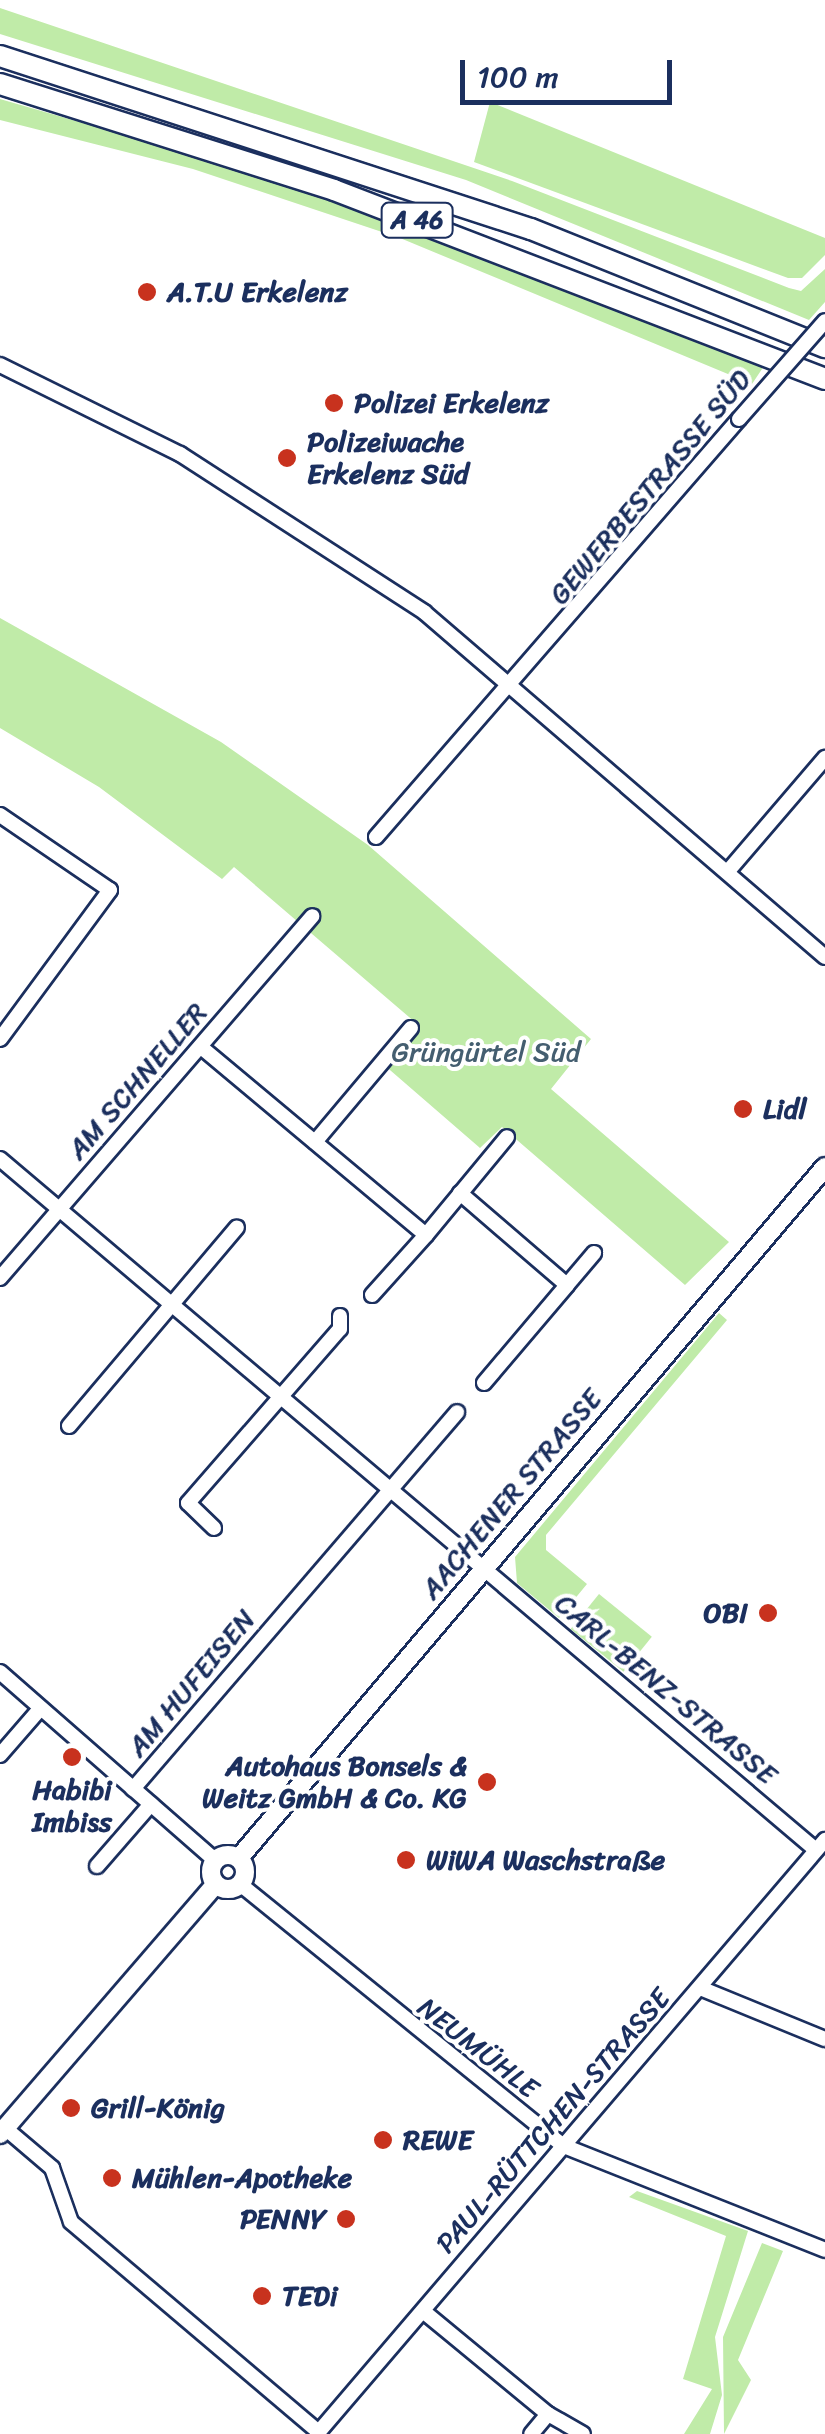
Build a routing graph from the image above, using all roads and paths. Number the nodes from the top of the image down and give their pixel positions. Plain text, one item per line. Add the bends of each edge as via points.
1 (0, 56) edge
2 (0, 84) edge
3 (825, 321) edge
4 (825, 347) edge
5 (0, 365) edge
6 (825, 379) edge
7 (513, 686) junction
8 (825, 758) edge
9 (0, 814) edge
10 (376, 837) dead end
11 (729, 870) junction
12 (312, 916) dead end
13 (825, 957) edge
14 (411, 1028) dead end
15 (0, 1039) edge
16 (201, 1046) junction
17 (507, 1137) dead end
18 (315, 1142) junction
19 (0, 1159) edge
20 (825, 1167) edge
21 (460, 1193) junction
22 (58, 1211) junction
23 (237, 1227) dead end
24 (426, 1235) junction
25 (594, 1254) dead end
26 (0, 1278) edge
27 (567, 1285) junction
28 (372, 1295) dead end
29 (172, 1305) junction
30 (340, 1316) dead end
31 (484, 1383) dead end
32 (280, 1398) junction
33 (457, 1412) dead end
34 (70, 1426) dead end
35 (390, 1490) junction
36 (214, 1528) dead end
37 (484, 1568) junction
38 (0, 1672) edge
39 (40, 1709) junction
40 (0, 1755) edge
41 (133, 1790) junction
42 (150, 1804) junction
43 (816, 1850) edge
44 (239, 1858) junction
45 (215, 1860) junction
46 (97, 1866) dead end
47 (825, 1869) edge
48 (216, 1884) junction
49 (240, 1884) junction
50 (700, 1988) junction
51 (825, 2039) edge
52 (2, 2131) edge
53 (564, 2146) junction
54 (825, 2250) edge
55 (423, 2311) junction
56 (548, 2414) junction
57 (318, 2433) edge
58 (530, 2434) edge
59 (583, 2434) edge

1 - 4 highway, A 46 via 531,229
2 - 6 highway, A 46 via 353,196
3 - 7 street, GEWERBESTRASSE SÜD, bridge
5 - 7 street via 225,480 424,612
7 - 10 street, GEWERBESTRASSE SÜD
7 - 11 street
8 - 11 street
9 - 15 street via 110,890
11 - 13 street
12 - 16 street, AM SCHNELLER
14 - 18 street
16 - 18 street
16 - 22 street, AM SCHNELLER
17 - 21 street
18 - 24 street
19 - 22 street, CARL-BENZ-STRASSE
20 - 37 main road, AACHENER STRASSE
21 - 24 street
21 - 27 street
22 - 26 street, AM SCHNELLER
22 - 29 street, CARL-BENZ-STRASSE
23 - 29 street
24 - 28 street
25 - 27 street
27 - 31 street
29 - 32 street, CARL-BENZ-STRASSE
29 - 34 street
30 - 32 street via 340,1329
32 - 35 street, CARL-BENZ-STRASSE
32 - 36 street via 188,1503
33 - 35 street, AM HUFEISEN
35 - 37 street, CARL-BENZ-STRASSE
35 - 41 street, AM HUFEISEN
37 - 43 street, CARL-BENZ-STRASSE
37 - 44 main road, AACHENER STRASSE
38 - 39 street
39 - 40 street
39 - 41 street
41 - 42 street
42 - 45 street
42 - 46 street
43 - 47 street
43 - 50 street, PAUL-RÜTTCHEN-STRASSE
44 - 45 main road
44 - 49 main road
45 - 48 main road
48 - 49 main road
48 - 52 main road
49 - 53 street, NEUMÜHLE
50 - 51 street
50 - 53 street, PAUL-RÜTTCHEN-STRASSE
52 - 57 street via 52,2168 71,2222
53 - 54 street, NEUMÜHLE
53 - 55 street, PAUL-RÜTTCHEN-STRASSE
55 - 56 street
55 - 57 street, PAUL-RÜTTCHEN-STRASSE
56 - 58 street
56 - 59 street

